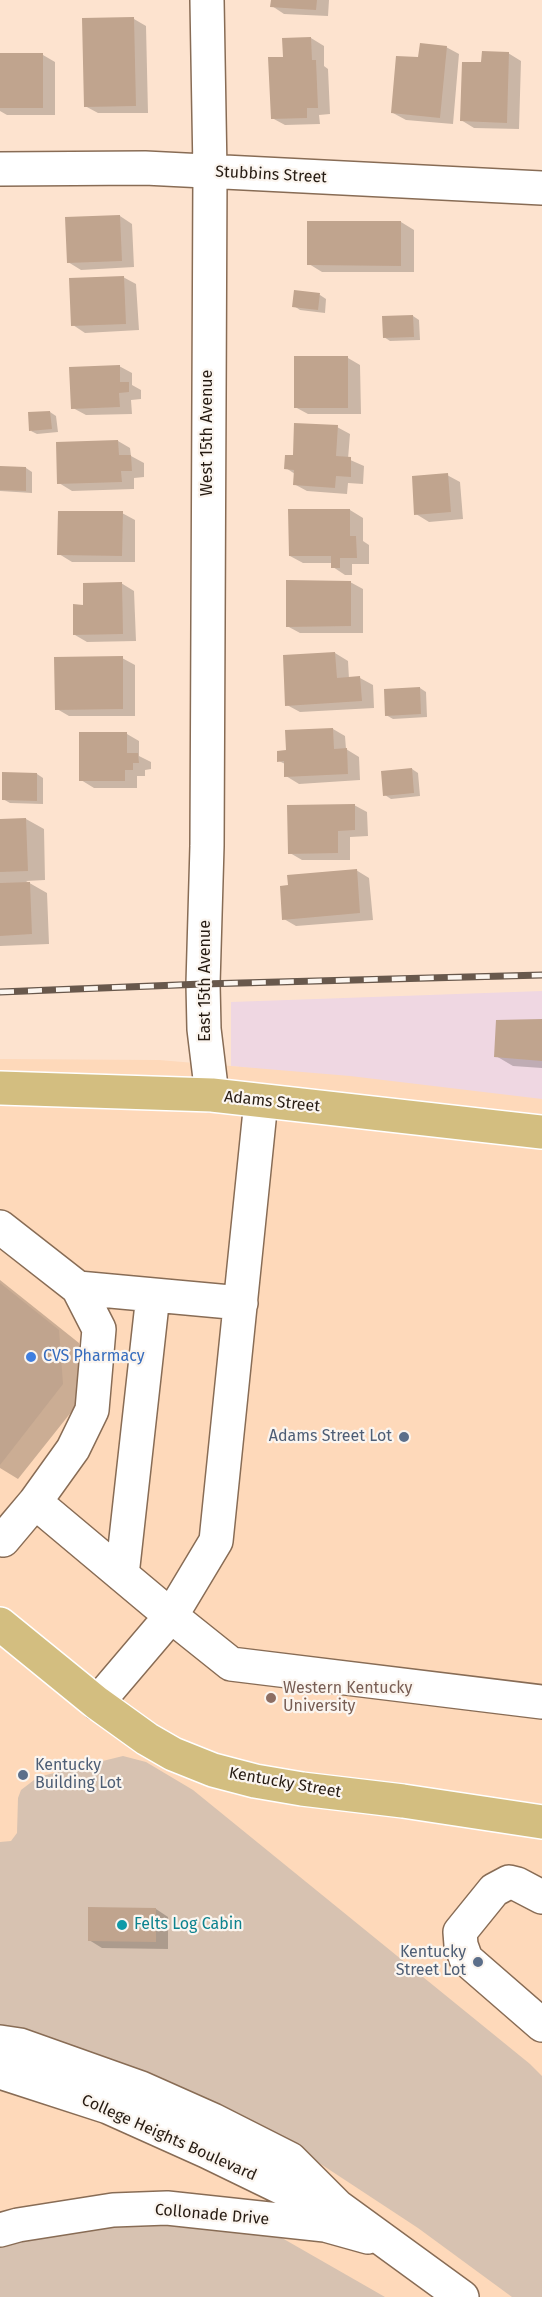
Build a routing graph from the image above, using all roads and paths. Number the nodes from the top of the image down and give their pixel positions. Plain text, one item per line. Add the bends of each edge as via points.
1 (207, 0) edge
2 (0, 169) edge
3 (210, 172) junction
4 (542, 188) edge
5 (206, 867) joint
6 (0, 1088) edge
7 (212, 1095) junction
8 (261, 1101) junction
9 (542, 1132) edge
10 (0, 1227) edge
11 (78, 1288) junction
12 (153, 1295) junction
13 (241, 1303) junction
14 (35, 1502) junction
15 (1, 1540) edge
16 (122, 1575) junction
17 (171, 1616) junction
18 (0, 1624) edge
19 (542, 1702) edge
20 (96, 1703) junction
21 (542, 1822) edge
22 (542, 1897) edge
23 (542, 2025) edge
24 (0, 2042) edge
25 (0, 2072) edge
26 (337, 2206) junction
27 (0, 2230) edge
28 (387, 2242) junction
29 (462, 2297) edge

1 - 3 street, West 15th Avenue
2 - 3 street, Stubbins Street
3 - 4 street, Stubbins Street
3 - 5 street, West 15th Avenue
5 - 7 street, East 15th Avenue via 204,1029
6 - 7 main road, Adams Street
7 - 8 main road, Adams Street
8 - 9 main road, Adams Street
8 - 13 street
10 - 11 street
11 - 12 street
11 - 14 street via 99,1329 92,1410 74,1449
12 - 13 street
12 - 16 street
13 - 17 street via 216,1541
14 - 15 street
14 - 16 street
16 - 17 street
17 - 19 street via 231,1664
17 - 20 street
18 - 20 main road, Kentucky Street
20 - 21 main road, Kentucky Street via 156,1744 213,1770 290,1787
22 - 23 street via 508,1882 494,1890 460,1932 466,1959
24 - 26 street, College Heights Boulevard via 20,2045 141,2088 213,2120 290,2159
25 - 26 street, College Heights Boulevard via 108,2107 309,2201
26 - 28 street, College Heights Boulevard
27 - 28 street, Collonade Drive via 113,2210 167,2208 325,2225
28 - 29 street, College Heights Boulevard

